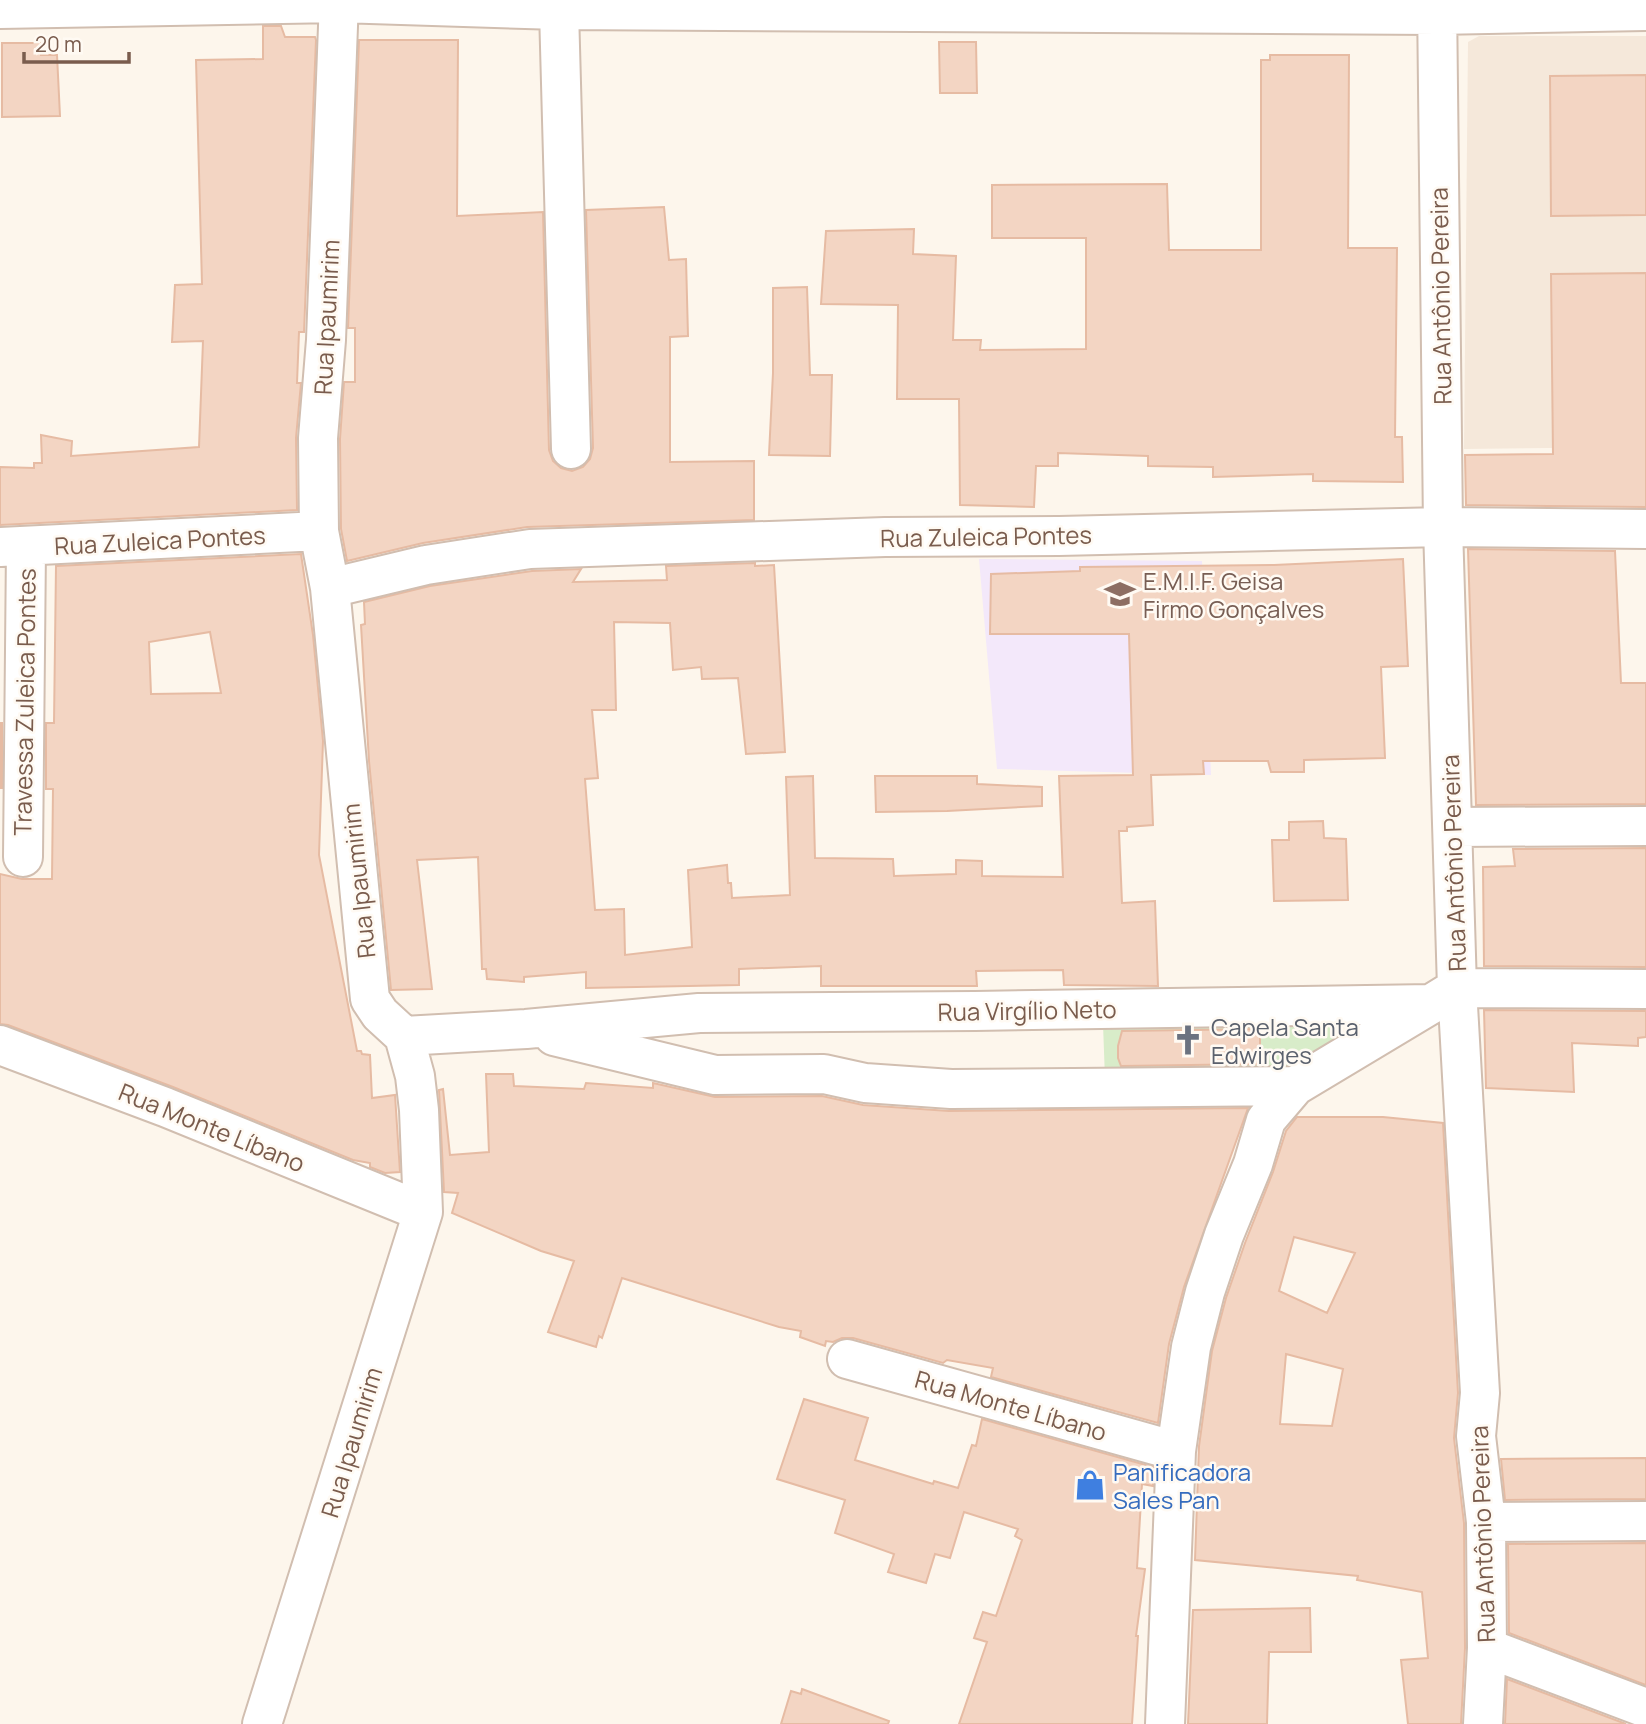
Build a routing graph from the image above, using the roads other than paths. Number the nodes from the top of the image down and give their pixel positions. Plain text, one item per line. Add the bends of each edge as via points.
1 (339, 1) edge
2 (1437, 7) edge
3 (0, 9) edge
4 (559, 10) junction
5 (1646, 11) edge
6 (571, 449) dead end
7 (1443, 527) junction
8 (1646, 529) edge
9 (319, 531) junction
10 (13, 547) edge
11 (330, 589) junction
12 (1646, 826) edge
13 (1453, 827) junction
14 (23, 857) dead end
15 (1646, 989) edge
16 (1444, 996) junction
17 (526, 1029) junction
18 (404, 1036) junction
19 (0, 1045) edge
20 (1295, 1086) junction
21 (423, 1212) junction
22 (847, 1359) dead end
23 (1176, 1451) junction
24 (1646, 1521) edge
25 (1486, 1522) junction
26 (1487, 1648) junction
27 (1646, 1708) edge
28 (262, 1724) edge
29 (1165, 1724) edge
30 (1483, 1724) edge

1 - 3 street
1 - 4 street
1 - 9 street, Rua Ipaumirim via 327,340 318,438
2 - 4 street
2 - 5 street
2 - 7 street, Rua Antônio Pereira
4 - 6 street
7 - 8 street, Rua Zuleica Pontes
7 - 11 street, Rua Zuleica Pontes via 530,549 426,565
7 - 13 street, Rua Antônio Pereira
9 - 10 street, Rua Zuleica Pontes
9 - 11 street, Rua Ipaumirim
10 - 14 street, Travessa Zuleica Pontes
11 - 18 street, Rua Ipaumirim via 370,999
12 - 13 street
13 - 16 street, Rua Antônio Pereira
15 - 16 street, Rua Virgílio Neto
16 - 17 street, Rua Virgílio Neto via 975,1011 699,1013
16 - 20 street
16 - 25 street, Rua Antônio Pereira via 1480,1393 1476,1436
17 - 18 street, Rua Virgílio Neto
17 - 20 street via 715,1075 824,1074 865,1083 951,1089
18 - 21 street, Rua Ipaumirim via 419,1110
19 - 21 street, Rua Monte Líbano
20 - 23 street via 1266,1120 1205,1292 1191,1347
21 - 28 street, Rua Ipaumirim
22 - 23 street, Rua Monte Líbano
23 - 29 street
24 - 25 street
25 - 26 street, Rua Antônio Pereira
26 - 27 street
26 - 30 street, Rua Antônio Pereira

